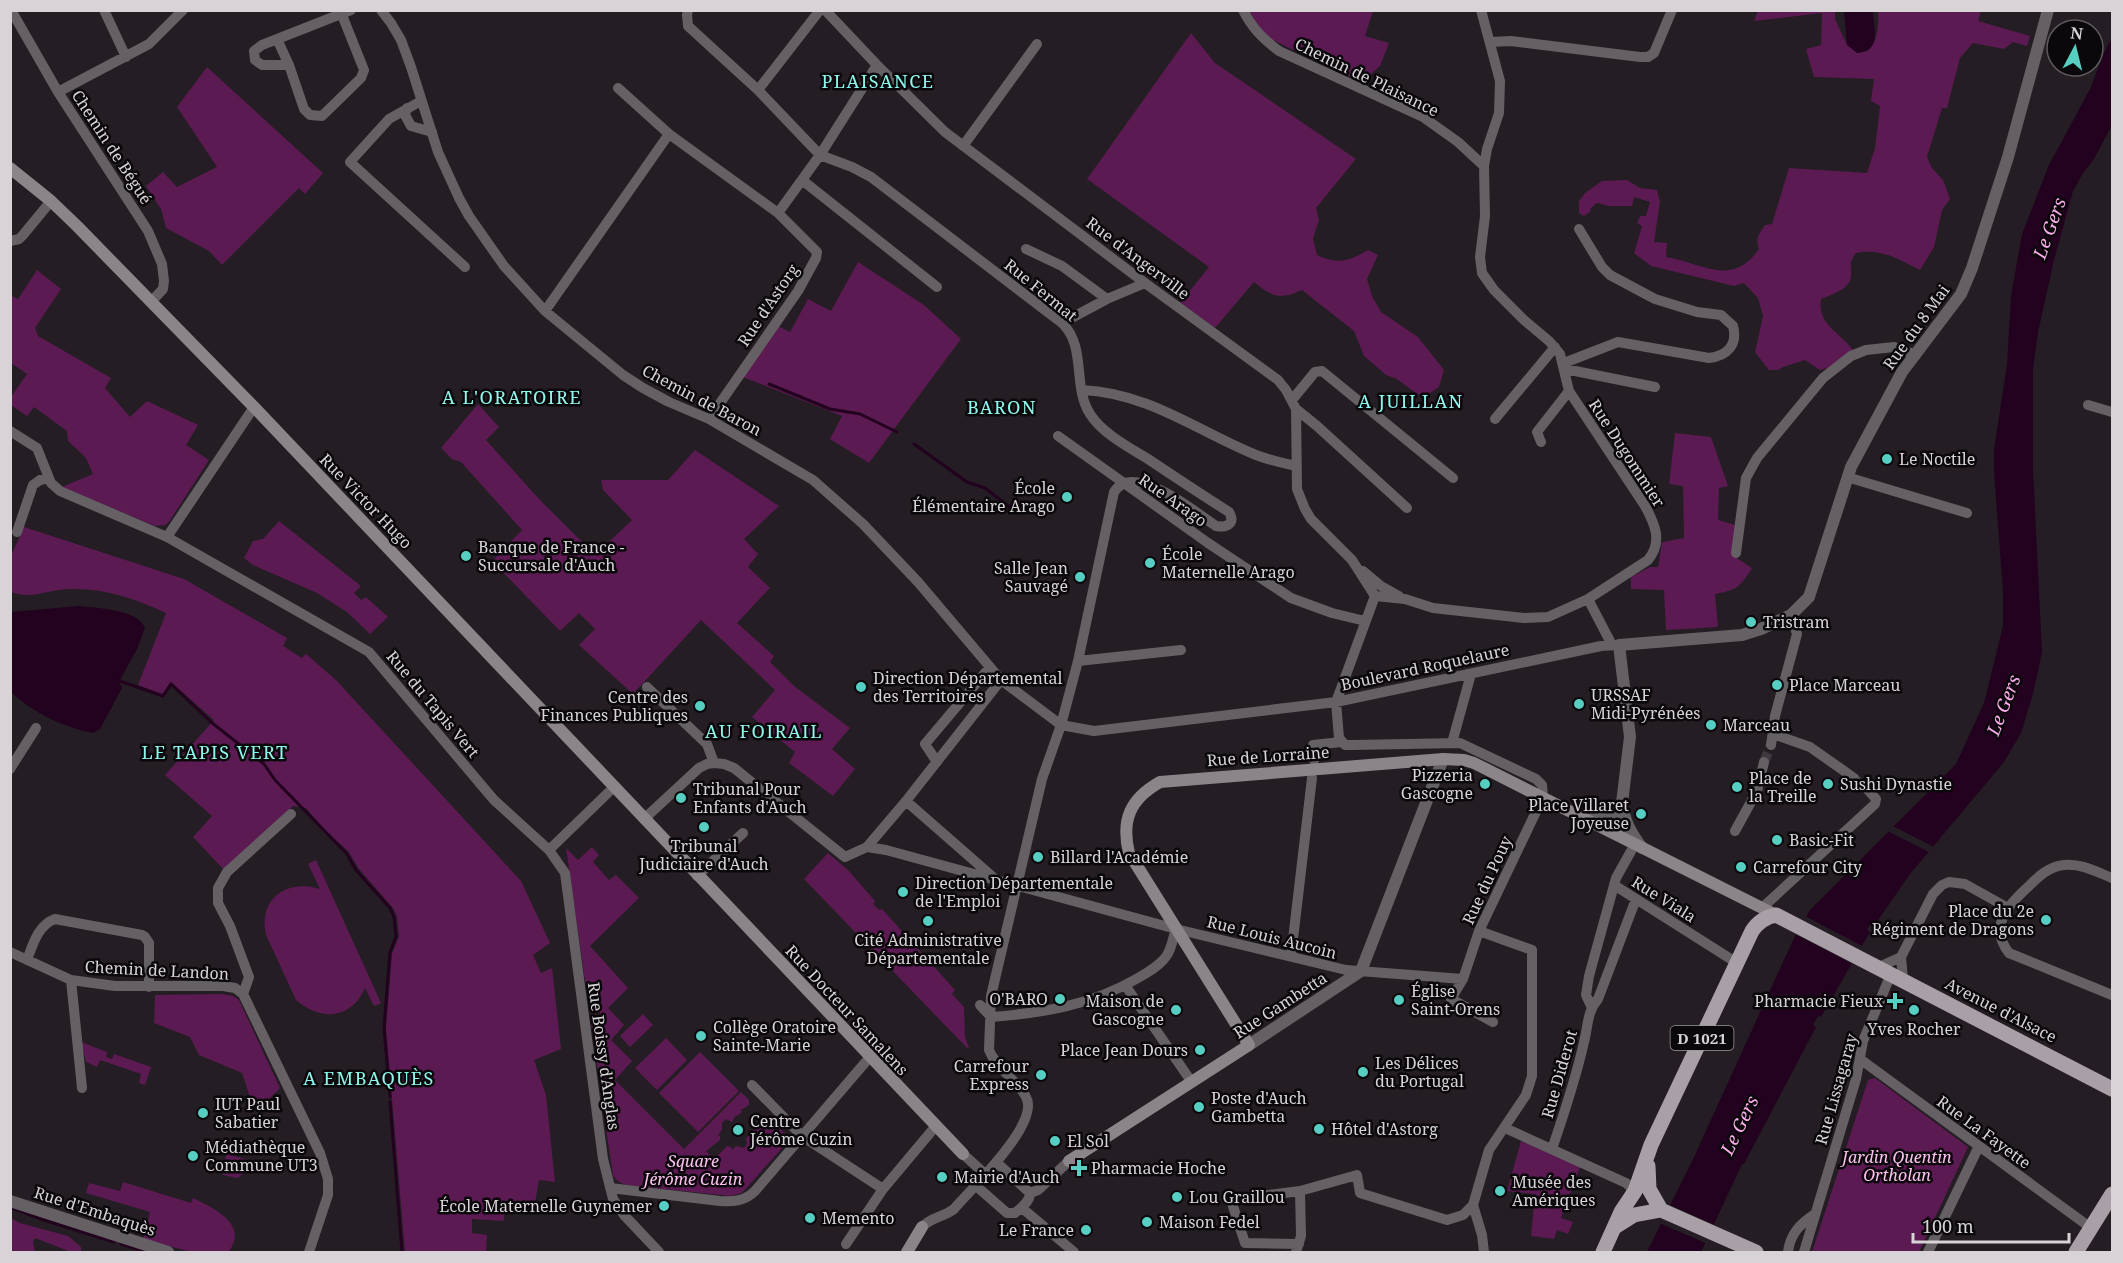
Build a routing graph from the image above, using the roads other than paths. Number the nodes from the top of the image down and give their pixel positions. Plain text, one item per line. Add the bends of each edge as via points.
1 (11, 10) edge
2 (104, 10) edge
3 (183, 10) edge
4 (381, 10) edge
5 (688, 10) edge
6 (820, 10) edge
7 (825, 10) edge
8 (1243, 10) edge
9 (1481, 10) edge
10 (1672, 10) edge
11 (2048, 10) edge
12 (347, 13) edge
13 (278, 39) junction
14 (1490, 42) junction
15 (1037, 44) dead end
16 (126, 57) junction
17 (289, 65) junction
18 (877, 65) junction
19 (618, 88) dead end
20 (758, 90) junction
21 (58, 92) junction
22 (421, 101) junction
23 (407, 108) junction
24 (432, 132) junction
25 (669, 134) junction
26 (963, 146) junction
27 (820, 155) junction
28 (1484, 166) junction
29 (10, 168) edge
30 (802, 180) junction
31 (51, 201) junction
32 (778, 213) junction
33 (1579, 229) dead end
34 (10, 241) edge
35 (1026, 249) dead end
36 (465, 267) dead end
37 (1145, 283) junction
38 (938, 287) dead end
39 (1107, 299) junction
40 (151, 302) junction
41 (545, 311) junction
42 (1062, 323) junction
43 (1555, 347) junction
44 (1916, 354) junction
45 (1564, 366) junction
46 (1655, 387) dead end
47 (1082, 390) junction
48 (1569, 391) junction
49 (1294, 404) junction
50 (2088, 405) dead end
51 (254, 407) junction
52 (2112, 412) edge
53 (709, 419) junction
54 (1495, 419) dead end
55 (10, 430) edge
56 (1058, 436) dead end
57 (1541, 442) dead end
58 (1296, 466) junction
59 (1847, 477) junction
60 (49, 478) junction
61 (1454, 478) dead end
62 (1123, 483) junction
63 (1407, 508) dead end
64 (1967, 513) dead end
65 (17, 532) dead end
66 (166, 537) junction
67 (1736, 553) dead end
68 (1358, 567) junction
69 (1375, 596) junction
70 (1405, 599) junction
71 (1588, 599) junction
72 (1791, 615) junction
73 (1365, 621) junction
74 (1616, 645) junction
75 (1181, 650) dead end
76 (1078, 661) junction
77 (987, 664) junction
78 (1471, 674) junction
79 (1001, 680) junction
80 (647, 687) dead end
81 (1336, 702) junction
82 (1061, 725) junction
83 (36, 728) dead end
84 (1341, 742) junction
85 (1452, 743) junction
86 (1443, 759) junction
87 (1314, 760) dead end
88 (937, 762) junction
89 (1764, 762) tunnel mouth
90 (714, 763) junction
91 (10, 769) edge
92 (1312, 778) dead end
93 (1854, 778) tunnel mouth
94 (614, 787) junction
95 (1872, 794) dead end
96 (1543, 797) junction
97 (906, 801) junction
98 (1622, 803) junction
99 (291, 814) dead end
100 (644, 819) junction
101 (1588, 820) junction
102 (1610, 831) junction
103 (1735, 831) dead end
104 (743, 833) dead end
105 (1638, 846) junction
106 (867, 847) junction
107 (549, 850) junction
108 (688, 866) joint
109 (697, 876) junction
110 (2112, 878) edge
111 (997, 880) junction
112 (1614, 885) junction
113 (1017, 886) junction
114 (1739, 897) junction
115 (1636, 899) junction
116 (1762, 908) junction
117 (2008, 908) junction
118 (1776, 915) junction
119 (1176, 929) junction
120 (1479, 931) junction
121 (1752, 931) junction
122 (10, 952) edge
123 (1291, 956) junction
124 (1901, 957) junction
125 (27, 960) junction
126 (1737, 963) junction
127 (1361, 971) junction
128 (1886, 971) junction
129 (1463, 978) junction
130 (71, 980) junction
131 (1125, 986) junction
132 (149, 987) junction
133 (243, 994) junction
134 (2112, 995) edge
135 (980, 1005) dead end
136 (1591, 1006) junction
137 (991, 1017) junction
138 (1493, 1022) dead end
139 (1249, 1045) junction
140 (869, 1058) junction
141 (1860, 1059) junction
142 (1191, 1081) junction
143 (752, 1085) dead end
144 (82, 1088) dead end
145 (2112, 1089) edge
146 (935, 1127) junction
147 (1505, 1128) junction
148 (802, 1136) junction
149 (1979, 1146) junction
150 (1552, 1149) junction
151 (963, 1154) joint
152 (996, 1161) junction
153 (1069, 1161) joint
154 (985, 1174) junction
155 (975, 1185) junction
156 (610, 1188) junction
157 (883, 1189) junction
158 (1642, 1190) junction
159 (1300, 1191) junction
160 (1030, 1193) junction
161 (2112, 1194) edge
162 (10, 1201) edge
163 (1473, 1205) junction
164 (1022, 1208) junction
165 (1661, 1210) junction
166 (1815, 1214) junction
167 (922, 1227) joint
168 (1615, 1227) junction
169 (2091, 1228) junction
170 (846, 1244) dead end
171 (1732, 1246) edge
172 (1298, 1248) edge
173 (168, 1252) edge
174 (309, 1252) edge
175 (659, 1252) edge
176 (907, 1252) edge
177 (1074, 1252) edge
178 (1484, 1252) edge
179 (1603, 1252) edge
180 (1756, 1252) edge
181 (1788, 1252) edge
182 (1804, 1252) edge
183 (1928, 1252) edge
184 (2076, 1252) edge

1 - 21 street, Chemin de Bégué
2 - 16 street
3 - 16 street via 149,44
4 - 22 street, Chemin de Baron via 401,40
5 - 20 street via 688,26
6 - 20 street
7 - 18 street, Rue d'Angerville
8 - 28 street, Chemin de Plaisance via 1250,25 1279,51 1423,117
9 - 14 street, Rue Dugommier
10 - 14 street via 1654,53 1648,57
11 - 44 street, Rue du 8 Mai via 2016,133 1972,268 1954,305
12 - 13 street
12 - 17 street via 364,70 328,112 316,117 306,112
13 - 17 street
13 - 17 street via 256,48 255,60 262,65
14 - 28 street, Rue Dugommier via 1500,81 1500,99
15 - 26 street
16 - 21 street
18 - 26 street, Rue d'Angerville
18 - 27 street
19 - 25 street, Rue d'Astorg
20 - 27 street
21 - 40 street, Chemin de Bégué via 148,231 162,264 164,280 163,290
22 - 23 street
22 - 24 street, Chemin de Baron
23 - 24 street via 405,115 411,126
23 - 36 street via 389,118 350,162
24 - 41 street, Chemin de Baron via 469,216 504,266
25 - 32 street, Rue d'Astorg
25 - 41 street
26 - 37 street, Rue d'Angerville
27 - 30 street
27 - 42 street, Rue Fermat via 871,177
28 - 43 street, Rue Dugommier via 1482,273 1494,290
29 - 31 main road, Rue Victor Hugo
30 - 32 street
30 - 38 street
31 - 34 street via 19,239
31 - 40 main road, Rue Victor Hugo
32 - 53 street, Rue d'Astorg via 816,249 816,258 798,291
33 - 45 street via 1610,275 1655,299 1721,315 1733,326 1734,340 1720,357 1709,358 1618,342
35 - 39 street via 1062,266
37 - 39 street
37 - 49 street, Rue d'Angerville via 1269,372
39 - 42 street
40 - 51 main road, Rue Victor Hugo
41 - 53 street, Chemin de Baron via 623,375 652,394
42 - 47 street, Rue Fermat via 1074,341
43 - 45 street, Rue Dugommier
43 - 54 street
44 - 59 street, Rue du 8 Mai via 1881,408
44 - 67 street via 1894,347 1866,350 1851,356 1823,378 1757,458 1746,478
45 - 46 street
45 - 48 street, Rue Dugommier
47 - 58 street via 1128,397 1186,419 1254,454
47 - 62 street, Rue Fermat via 1095,421 1229,512 1230,523 1224,528 1216,526 1156,488 1131,481
48 - 57 street via 1537,432
48 - 71 street, Rue Dugommier via 1645,506 1658,539 1648,560
49 - 58 street
49 - 61 street via 1315,372 1322,371
49 - 63 street, Rue d'Angerville
50 - 52 street
51 - 66 street
51 - 94 main road, Rue Victor Hugo
53 - 77 street, Chemin de Baron via 813,480 863,524
55 - 60 street via 37,448
56 - 62 street
58 - 68 street via 1297,489 1311,519
59 - 64 street
59 - 72 street, Rue du 8 Mai via 1809,597
60 - 65 street via 33,485
60 - 66 street, Rue du Tapis Vert via 60,491
62 - 73 street, Rue Arago via 1291,598
62 - 76 street, Rue Arago via 1114,492
66 - 107 street, Rue du Tapis Vert via 369,652 494,800
68 - 69 street
68 - 70 street
69 - 70 street
69 - 73 street
70 - 71 street via 1433,608 1524,618 1548,617
71 - 74 street
72 - 74 street, Boulevard Roquelaure via 1742,635
72 - 93 street via 1797,634 1772,740 1810,747
73 - 81 street
74 - 78 street, Boulevard Roquelaure
74 - 98 street via 1630,737
75 - 76 street
76 - 82 street, Rue Arago
77 - 79 street, Chemin de Baron
77 - 88 street via 925,744
78 - 81 street, Boulevard Roquelaure
78 - 85 street
79 - 82 street, Chemin de Baron
79 - 88 street
80 - 90 street via 707,744
81 - 82 street, Boulevard Roquelaure via 1094,731
81 - 84 street
82 - 113 street, Rue Arago via 1042,779
83 - 91 street
84 - 85 street
84 - 87 street via 1313,745
85 - 96 street via 1467,746 1536,779 1542,785
86 - 96 main road, Rue de Lorraine via 1474,763
86 - 119 main road, Rue de Lorraine via 1190,778 1160,782 1152,787 1140,796 1129,813 1126,844
86 - 127 street
88 - 97 street
89 - 103 street via 1756,791
90 - 100 street via 699,768
90 - 106 street via 734,768 845,857
92 - 123 street
94 - 100 main road, Rue Victor Hugo
94 - 107 street
95 - 116 street via 1875,804
96 - 101 main road
96 - 120 street, Rue du Pouy
97 - 106 street
97 - 111 street
98 - 101 street via 1609,813
98 - 102 street
98 - 105 street
99 - 133 street via 227,873 218,888 218,903 249,976
100 - 108 main road, Rue Victor Hugo
101 - 102 main road
102 - 105 main road
104 - 109 street
105 - 112 street, Rue Viala
105 - 114 main road
106 - 111 street, Rue Louis Aucoin
107 - 156 street, Rue Boissy d'Anglas via 565,873
108 - 109 main road, Rue Docteur Samalens
109 - 140 main road, Rue Docteur Samalens
110 - 117 street via 2080,866 2053,868
111 - 113 street, Rue Louis Aucoin
112 - 115 street, Rue Viala
112 - 136 street, Rue Diderot via 1589,976 1586,995
113 - 119 street, Rue Louis Aucoin
113 - 137 street, Rue Arago via 991,996
114 - 116 main road
114 - 121 main road via 1750,912
115 - 126 street, Rue Viala
115 - 136 street, Rue Diderot via 1598,999
116 - 118 main road
117 - 124 street via 1957,882 1942,885 1933,894
117 - 134 street via 2000,936 2009,953
118 - 121 main road via 1762,920
118 - 128 main road, Avenue d'Alsace
119 - 123 street, Rue Louis Aucoin
119 - 131 street via 1167,955
119 - 139 main road, Rue de Lorraine
120 - 129 street, Rue du Pouy
120 - 147 street via 1532,950 1533,1067 1526,1095
121 - 126 main road, D 1021
122 - 125 street, Chemin de Landon
123 - 127 street, Rue Louis Aucoin
124 - 128 street
124 - 128 street
125 - 130 street, Chemin de Landon
125 - 132 street via 42,928 55,919 142,935 149,943
126 - 158 main road, D 1021 via 1651,1145
127 - 129 street, Rue Louis Aucoin
127 - 139 street, Rue Gambetta
128 - 141 street, Rue Lissagaray
128 - 145 main road, Avenue d'Alsace
129 - 138 street, Rue du Pouy via 1451,999
130 - 132 street, Chemin de Landon
130 - 144 street
131 - 137 street via 1078,1005
131 - 142 street
132 - 133 street, Chemin de Landon via 223,986
133 - 174 street, Chemin de Landon via 320,1153 327,1179 328,1195
135 - 137 street
136 - 150 street, Rue Diderot via 1582,1052
137 - 152 street, Rue Arago via 989,1050 1028,1099 1028,1112 1017,1138
139 - 142 main road, Rue Gambetta
140 - 146 main road, Rue Docteur Samalens
140 - 148 street
141 - 149 street, Rue La Fayette
141 - 166 street, Rue Lissagaray
142 - 153 main road, Rue Gambetta
143 - 148 street
146 - 151 main road, Rue Docteur Samalens
146 - 157 street
147 - 150 street
147 - 163 street via 1489,1150
148 - 156 street via 755,1191 740,1201
148 - 157 street
149 - 169 street, Rue La Fayette
149 - 183 street
150 - 158 street
151 - 154 street, Rue Docteur Samalens
152 - 154 street
152 - 160 street
153 - 160 street, Rue Gambetta
154 - 155 street
155 - 164 street via 1007,1213
155 - 167 street via 948,1214
156 - 175 street, Rue Boissy d'Anglas via 624,1215
157 - 170 street
158 - 165 main road
158 - 168 main road via 1622,1212
159 - 163 street via 1358,1176 1360,1193 1447,1220 1463,1215
159 - 172 street
159 - 172 street via 1231,1200 1245,1243
160 - 164 street
161 - 169 main road
162 - 173 street, Rue d'Embaquès
163 - 178 street
164 - 177 street
165 - 168 main road via 1638,1213
165 - 171 main road
166 - 181 street via 1800,1224
166 - 182 street, Rue Lissagaray
167 - 176 main road
168 - 179 main road
169 - 184 main road
171 - 180 main road

